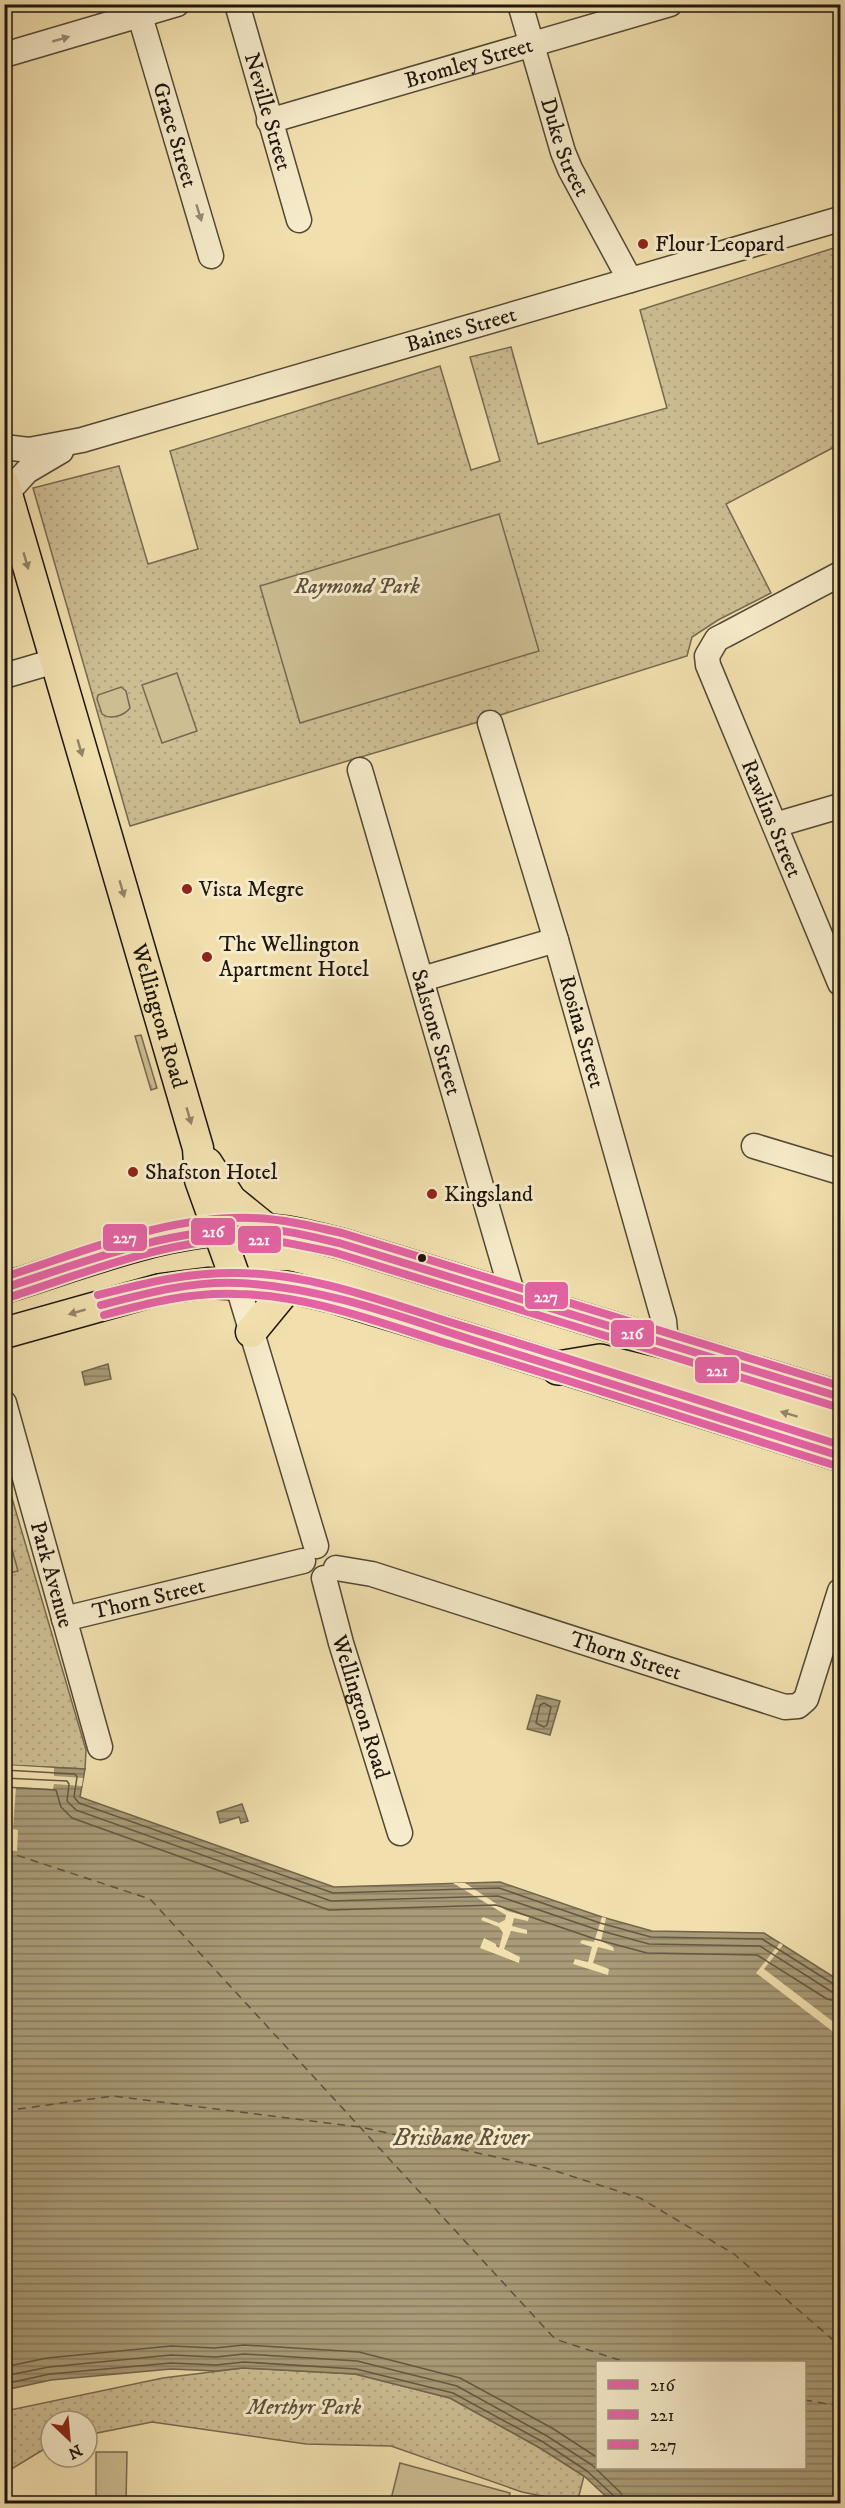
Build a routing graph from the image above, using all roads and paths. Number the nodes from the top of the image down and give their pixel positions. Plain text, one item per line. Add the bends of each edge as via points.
1 (177, 4) edge
2 (237, 4) edge
3 (520, 4) edge
4 (670, 4) edge
5 (140, 16) junction
6 (532, 44) junction
7 (4, 55) edge
8 (269, 121) junction
9 (840, 219) edge
10 (299, 220) dead end
11 (211, 256) dead end
12 (630, 280) junction
13 (82, 440) junction
14 (4, 447) edge
15 (6, 489) edge
16 (840, 574) edge
17 (55, 661) junction
18 (4, 676) edge
19 (490, 723) dead end
20 (360, 770) dead end
21 (840, 806) edge
22 (775, 825) junction
23 (556, 940) junction
24 (422, 979) junction
25 (840, 982) edge
26 (754, 1146) dead end
27 (198, 1148) junction
28 (840, 1172) edge
29 (268, 1230) junction
30 (217, 1231) junction
31 (237, 1283) junction
32 (288, 1287) junction
33 (4, 1288) edge
34 (513, 1296) junction
35 (251, 1332) junction
36 (4, 1333) edge
37 (666, 1342) junction
38 (558, 1368) junction
39 (840, 1397) edge
40 (4, 1403) edge
41 (840, 1430) edge
42 (840, 1456) edge
43 (309, 1553) junction
44 (330, 1573) junction
45 (840, 1591) edge
46 (64, 1619) junction
47 (100, 1747) dead end
48 (400, 1833) dead end

1 - 5 street
2 - 8 street, Neville Street
3 - 6 street, Duke Street
4 - 6 street, Bromley Street
7 -> 5 street
5 -> 11 street, Grace Street
6 - 8 street, Bromley Street
6 - 12 street, Duke Street via 570,169
8 - 10 street, Neville Street
9 - 12 street, Baines Street
12 - 13 street, Baines Street
13 - 14 street, Baines Street via 29,450
13 - 15 street, Baines Street via 33,466
15 -> 17 main road, Wellington Road
16 - 22 street, Rawlins Street via 717,639 706,656
17 - 18 street
17 -> 27 main road, Wellington Road
19 - 23 street, Rosina Street
20 - 24 street, Salstone Street
21 - 22 street
22 - 25 street, Rawlins Street
23 - 24 street
23 - 37 street, Rosina Street via 664,1321
24 - 34 street, Salstone Street
26 - 28 street
27 - 29 main road via 227,1196
27 - 30 main road, Wellington Road via 200,1180
29 - 30 main road
29 - 34 main road via 339,1243
30 - 31 main road, Wellington Road
30 - 33 main road via 155,1242
31 - 32 main road
31 - 35 street, Wellington Road
31 -> 36 main road via 161,1289
32 - 35 main road
32 - 38 main road
34 - 37 main road
35 - 43 street, Wellington Road
37 - 39 main road
41 -> 38 highway via 600,1361
38 - 42 main road
40 - 46 street, Park Avenue
43 - 44 street, Wellington Road via 327,1547 334,1552 337,1562
43 - 46 street, Thorn Street
44 - 45 street, Thorn Street via 372,1574 785,1707 798,1706 806,1699
44 - 48 street, Wellington Road via 341,1643
46 - 47 street, Park Avenue

